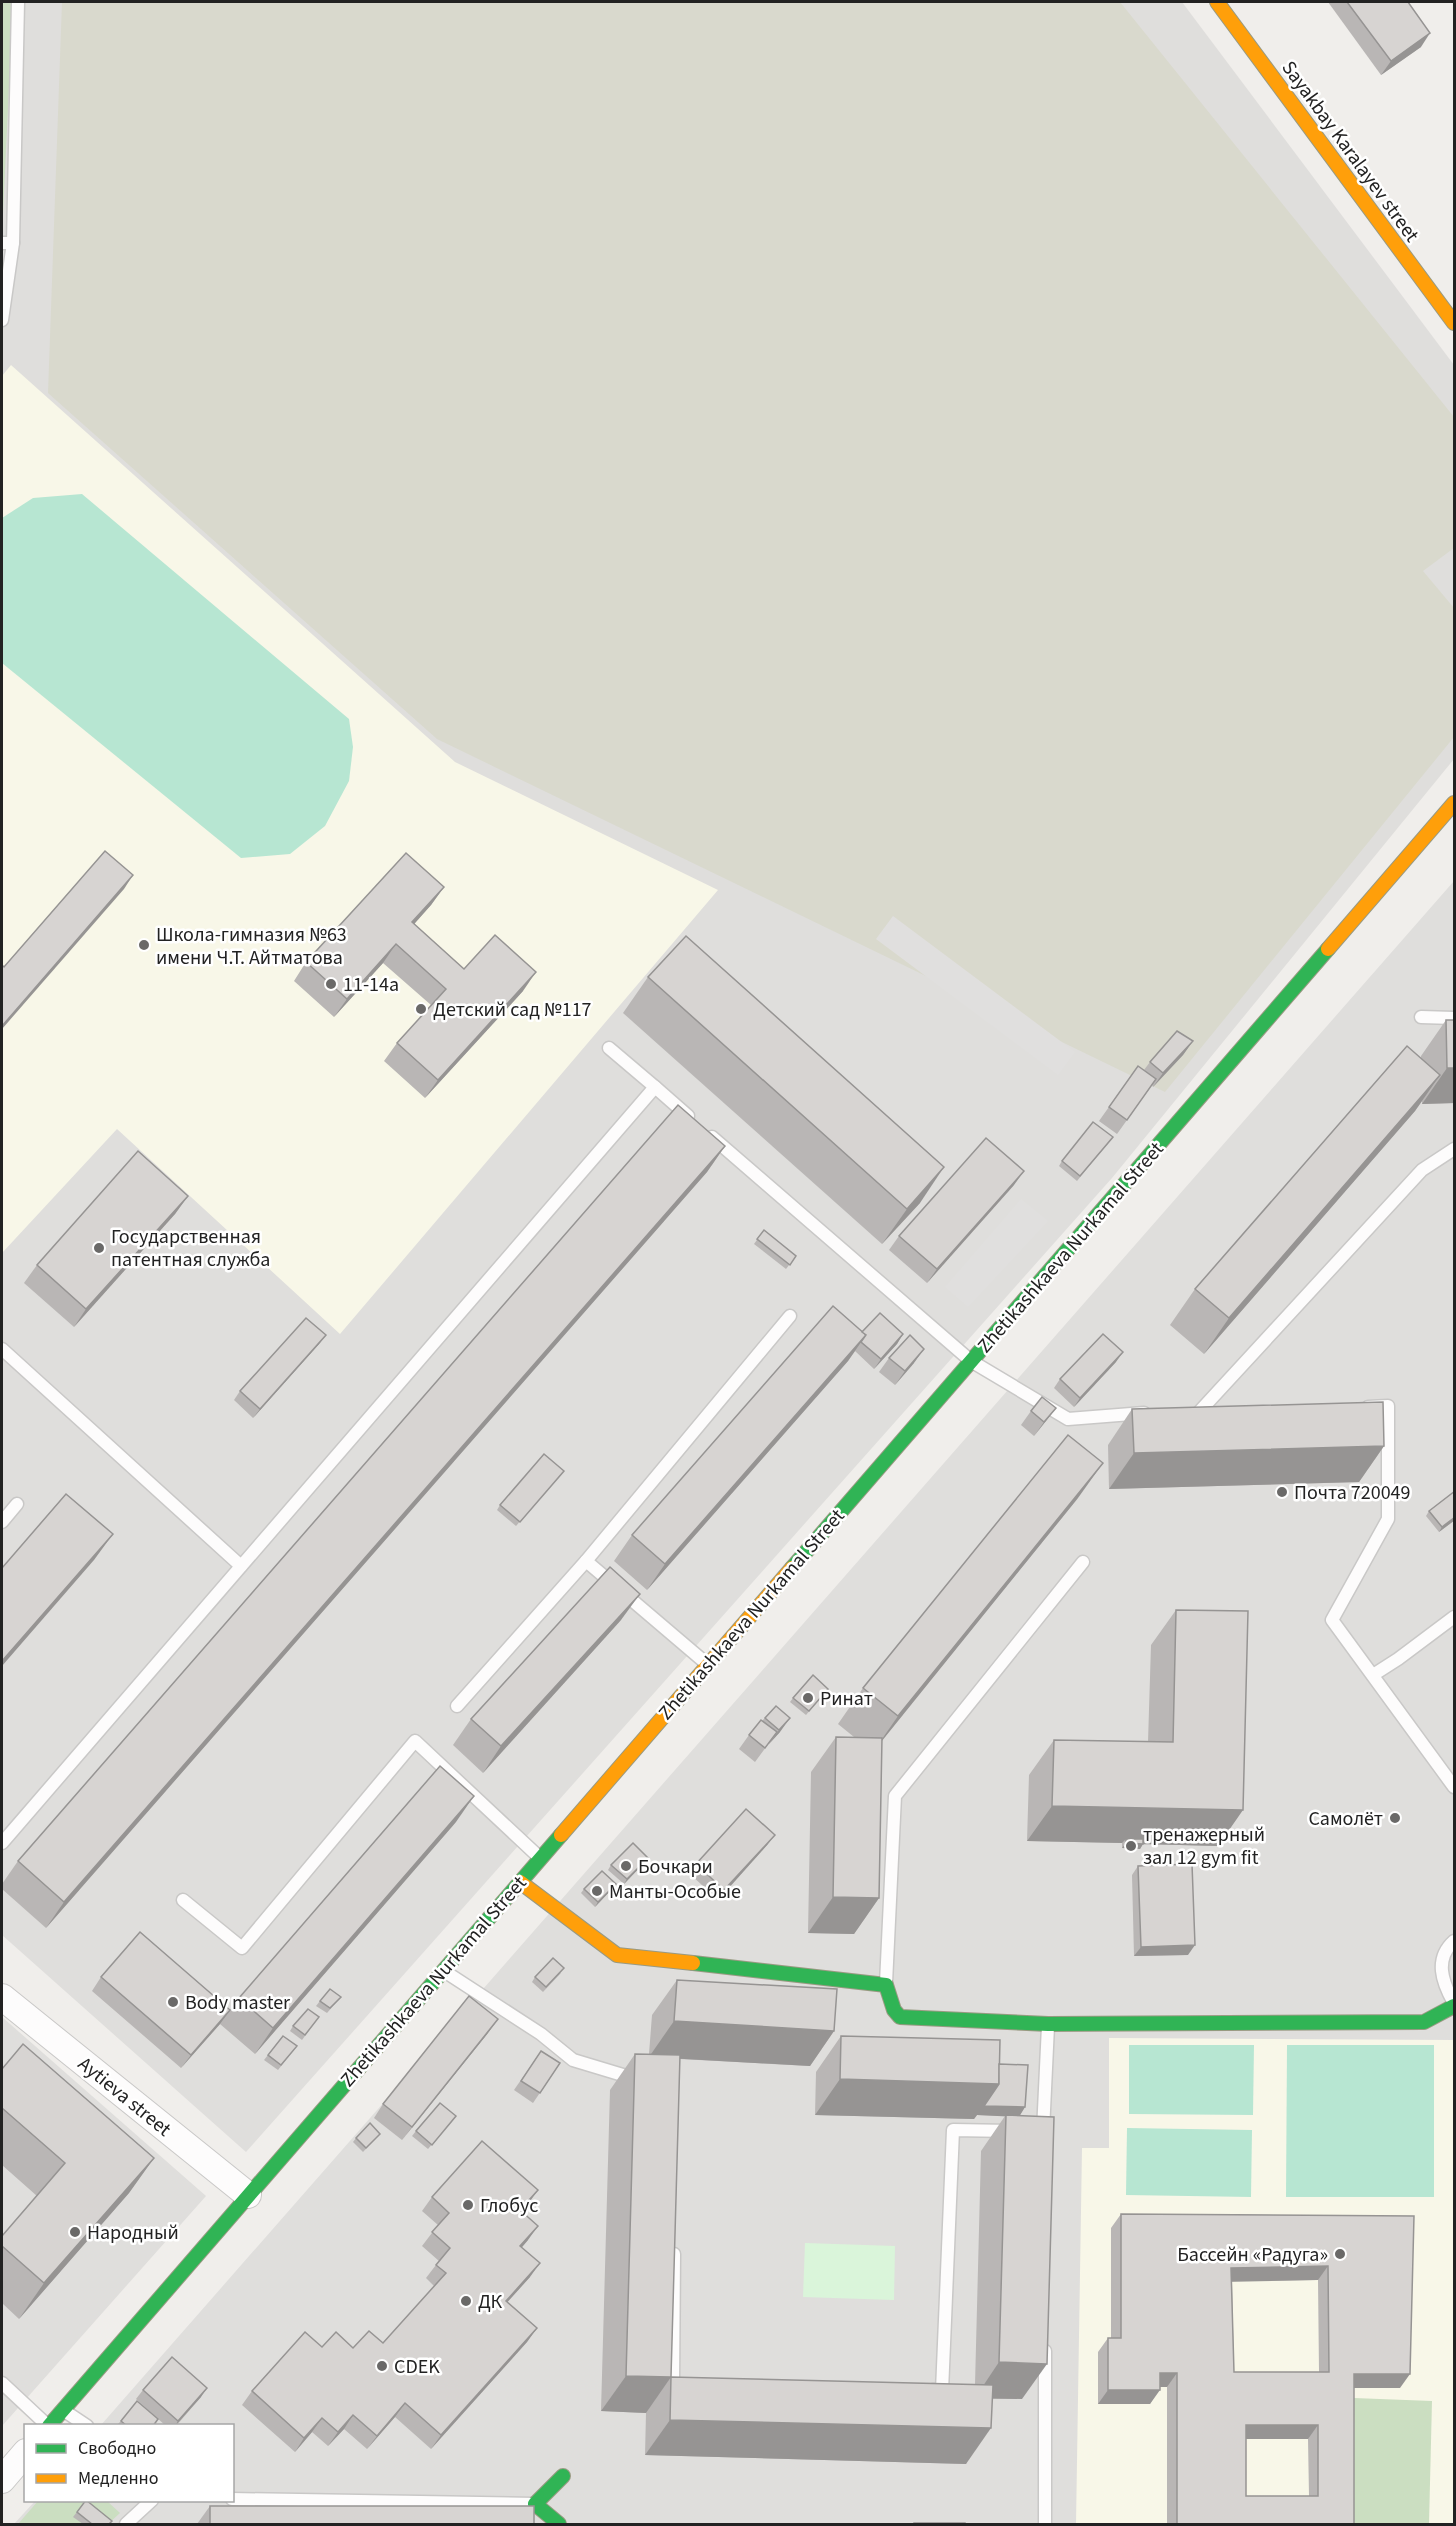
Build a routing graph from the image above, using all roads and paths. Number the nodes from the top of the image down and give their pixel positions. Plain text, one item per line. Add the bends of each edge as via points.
1 (18, 2) edge
2 (1217, 2) edge
3 (7, 243) edge
4 (2, 320) edge
5 (1455, 323) edge
6 (1455, 803) edge
7 (1421, 1017) dead end
8 (1455, 1018) edge
9 (609, 1048) dead end
10 (655, 1087) junction
11 (1455, 1149) edge
12 (790, 1316) dead end
13 (2, 1349) edge
14 (971, 1361) junction
15 (1355, 1407) edge
16 (1222, 1411) edge
17 (1158, 1412) edge
18 (17, 1504) dead end
19 (2, 1522) edge
20 (586, 1561) junction
21 (1083, 1562) dead end
22 (241, 1566) junction
23 (1455, 1617) edge
24 (708, 1665) junction
25 (1372, 1675) junction
26 (457, 1706) dead end
27 (1455, 1787) edge
28 (2, 1843) edge
29 (540, 1858) junction
30 (520, 1882) junction
31 (183, 1900) dead end
32 (1455, 1941) edge
33 (442, 1970) junction
34 (886, 1985) junction
35 (2, 1997) edge
36 (1455, 2004) edge
37 (1048, 2024) junction
38 (643, 2082) edge
39 (248, 2195) junction
40 (675, 2245) edge
41 (1045, 2341) edge
42 (2, 2383) edge
43 (697, 2385) edge
44 (918, 2390) edge
45 (62, 2409) junction
46 (46, 2424) edge
47 (50, 2424) edge
48 (84, 2424) edge
49 (24, 2454) edge
50 (563, 2476) dead end
51 (2, 2480) edge
52 (234, 2499) edge
53 (150, 2502) edge
54 (535, 2504) junction
55 (126, 2524) edge
56 (559, 2524) edge
57 (1045, 2524) edge

1 - 3 lane
2 - 5 street, Sayakbay Karalayev street
3 - 4 lane
6 - 14 street, Zhetikashkaeva Nurkamal Street
7 - 8 lane
9 - 10 lane
10 - 14 lane
10 - 22 lane
11 - 16 lane via 1422,1170 1195,1411
12 - 20 lane
13 - 22 lane
14 - 17 lane via 1068,1419
14 - 24 street, Zhetikashkaeva Nurkamal Street
15 - 25 lane via 1388,1407 1388,1520 1332,1620
18 - 19 lane
20 - 24 lane
20 - 26 lane
21 - 34 lane via 895,1796
22 - 28 lane
23 - 25 lane
24 - 29 street, Zhetikashkaeva Nurkamal Street
25 - 27 lane
29 - 30 street, Zhetikashkaeva Nurkamal Street
29 - 31 lane via 415,1741 242,1948
30 - 33 street, Zhetikashkaeva Nurkamal Street
30 - 34 street via 617,1955
32 - 36 lane via 1446,1948 1440,1972
33 - 38 lane via 541,2034 573,2060
33 - 39 street, Zhetikashkaeva Nurkamal Street
34 - 37 street via 900,2017
35 - 39 street, Aytieva street
36 - 37 street via 1424,2022
37 - 44 lane via 1036,2134 953,2130 942,2391
39 - 45 street, Zhetikashkaeva Nurkamal Street
40 - 43 lane via 673,2384
41 - 57 lane
42 - 46 lane
45 - 47 street, Zhetikashkaeva Nurkamal Street
45 - 48 lane
49 - 51 street
50 - 54 street
52 - 54 lane
53 - 55 lane
54 - 56 street

